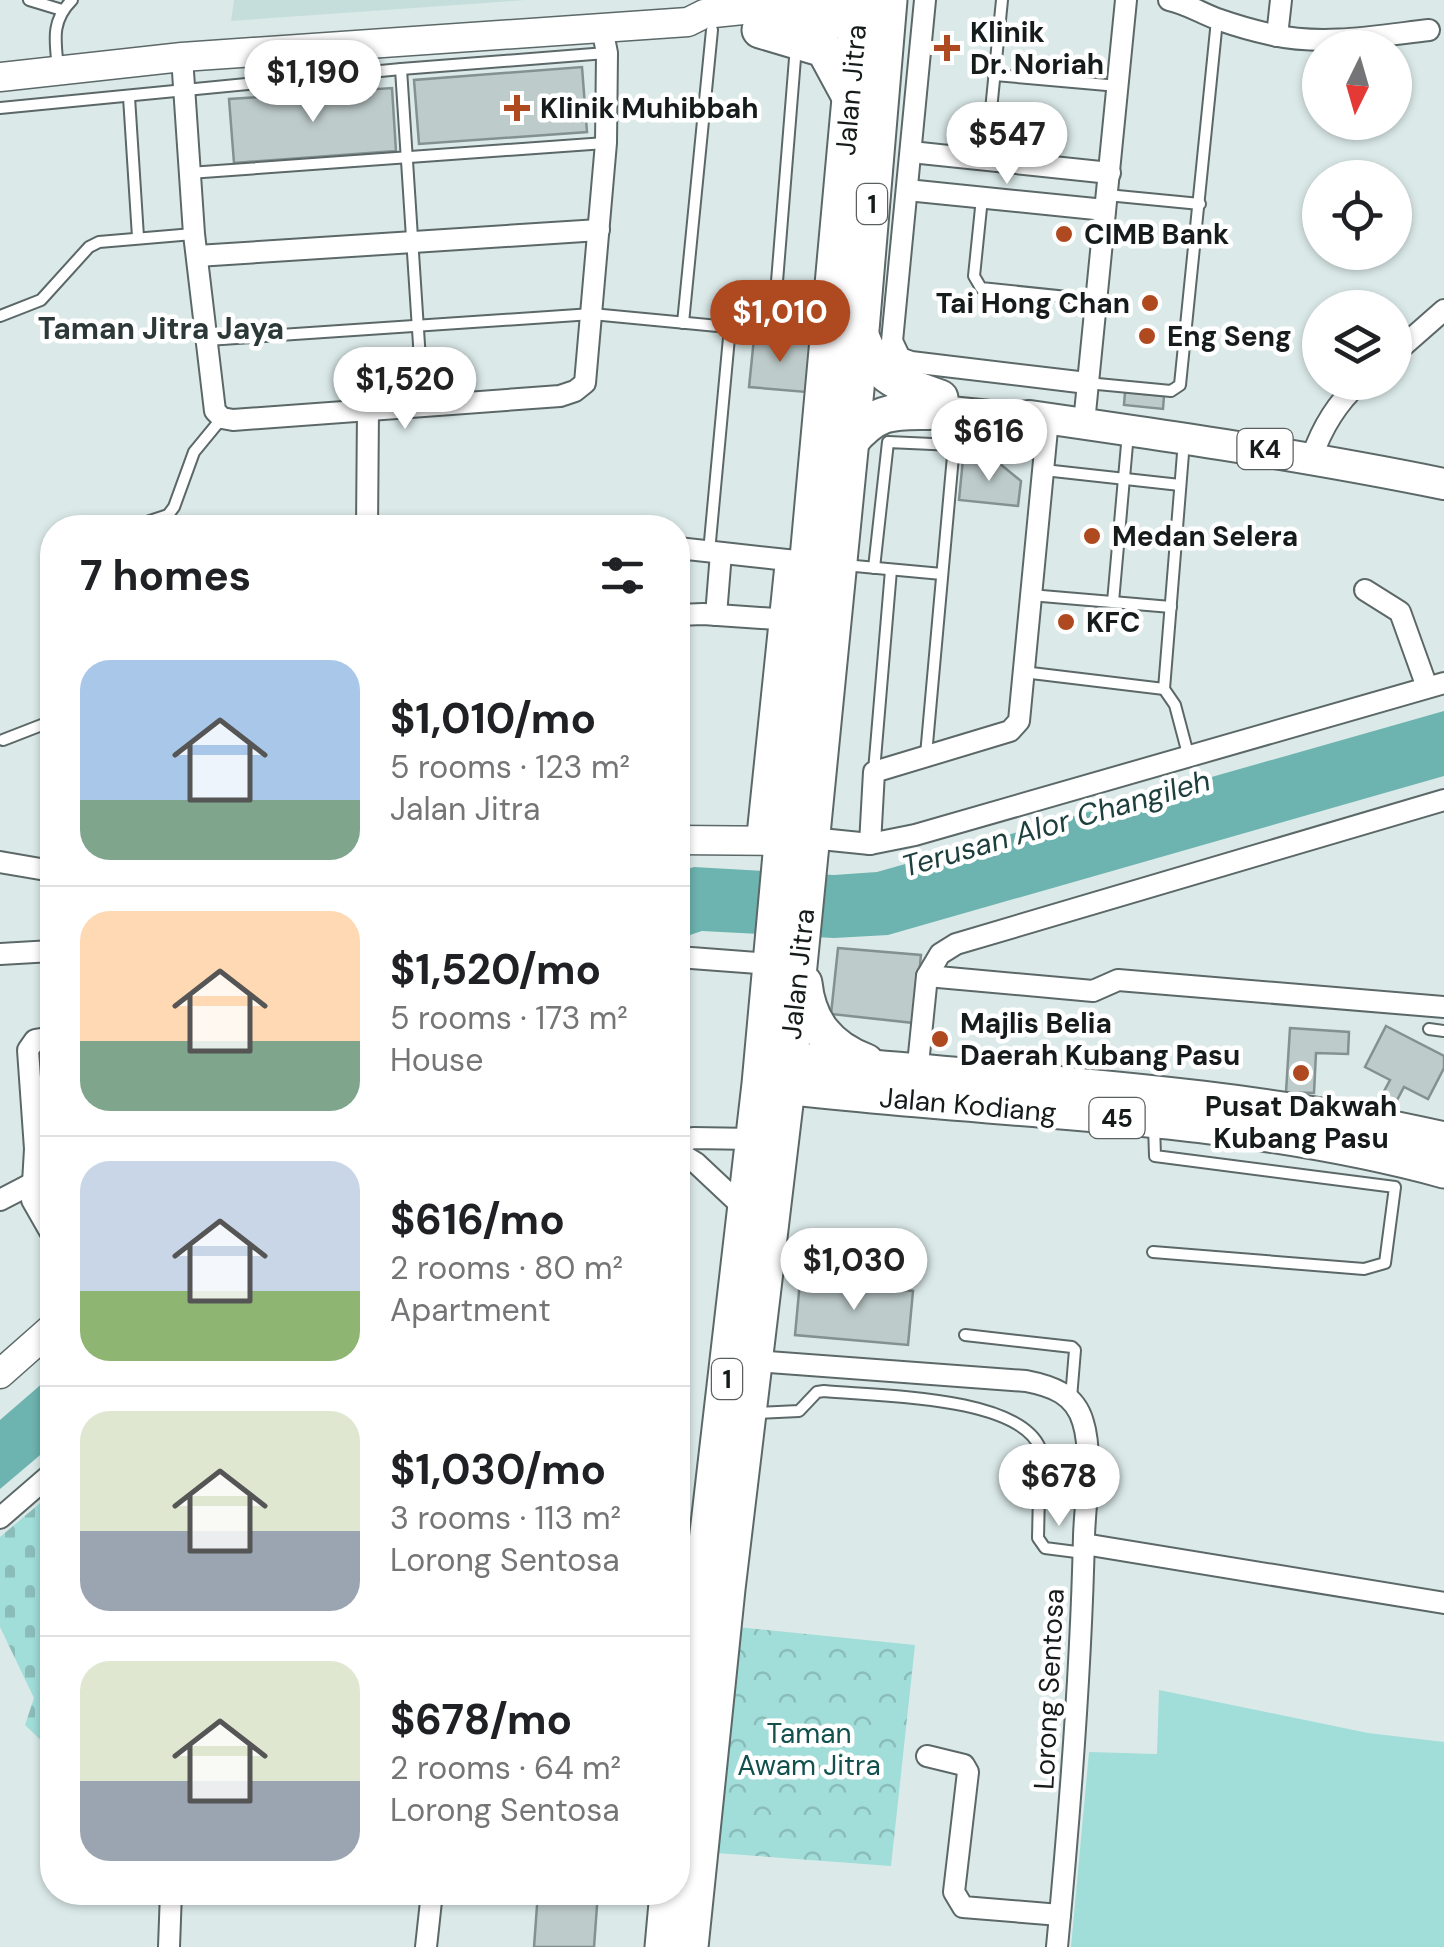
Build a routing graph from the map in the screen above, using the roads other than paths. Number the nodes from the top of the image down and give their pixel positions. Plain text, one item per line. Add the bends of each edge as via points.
1 (30, 0) edge
2 (72, 0) edge
3 (924, 0) edge
4 (1002, 0) edge
5 (1126, 0) edge
6 (1169, 0) edge
7 (1281, 0) edge
8 (867, 8) edge
9 (62, 10) junction
10 (1217, 19) junction
11 (700, 26) junction
12 (760, 30) junction
13 (1429, 30) dead end
14 (1277, 36) junction
15 (796, 40) junction
16 (604, 41) junction
17 (182, 57) junction
18 (401, 69) junction
19 (59, 71) junction
20 (995, 74) junction
21 (0, 78) edge
22 (1119, 86) junction
23 (185, 91) junction
24 (129, 96) junction
25 (850, 98) junction
26 (0, 108) edge
27 (606, 142) junction
28 (910, 152) junction
29 (406, 156) junction
30 (986, 160) junction
31 (190, 173) junction
32 (1110, 173) junction
33 (907, 190) junction
34 (982, 197) junction
35 (1106, 202) junction
36 (1200, 204) junction
37 (600, 230) junction
38 (194, 234) junction
39 (138, 237) junction
40 (410, 240) junction
41 (197, 256) junction
42 (1096, 300) junction
43 (1444, 310) edge
44 (592, 314) junction
45 (0, 316) edge
46 (682, 322) junction
47 (730, 327) junction
48 (418, 328) junction
49 (772, 331) junction
50 (845, 336) junction
51 (1412, 338) edge
52 (206, 340) junction
53 (1087, 383) junction
54 (839, 394) junction
55 (1345, 400) edge
56 (941, 404) junction
57 (423, 406) junction
58 (368, 410) junction
59 (222, 418) junction
60 (1039, 418) junction
61 (1084, 422) junction
62 (1128, 428) junction
63 (1184, 436) junction
64 (850, 442) junction
65 (954, 446) junction
66 (1312, 457) junction
67 (1045, 462) junction
68 (1124, 480) junction
69 (1180, 484) junction
70 (1444, 484) edge
71 (165, 515) edge
72 (368, 515) edge
73 (690, 550) edge
74 (715, 553) junction
75 (811, 562) junction
76 (874, 568) junction
77 (891, 570) junction
78 (942, 574) junction
79 (1365, 590) dead end
80 (1030, 595) junction
81 (1113, 602) junction
82 (1171, 607) junction
83 (716, 614) junction
84 (690, 615) edge
85 (790, 620) junction
86 (1023, 672) junction
87 (1436, 685) edge
88 (1164, 689) junction
89 (40, 726) edge
90 (2, 740) edge
91 (1188, 754) junction
92 (926, 755) junction
93 (874, 772) junction
94 (1444, 800) edge
95 (690, 840) edge
96 (788, 844) junction
97 (870, 844) junction
98 (0, 862) edge
99 (40, 869) edge
100 (786, 950) junction
101 (40, 951) edge
102 (0, 954) edge
103 (690, 955) edge
104 (927, 976) junction
105 (1444, 1007) edge
106 (1429, 1030) dead end
107 (1444, 1031) edge
108 (40, 1039) edge
109 (775, 1072) junction
110 (912, 1083) junction
111 (40, 1122) edge
112 (690, 1139) edge
113 (1444, 1140) edge
114 (767, 1141) junction
115 (40, 1159) edge
116 (690, 1161) edge
117 (1444, 1170) edge
118 (1396, 1172) junction
119 (32, 1184) junction
120 (0, 1200) edge
121 (745, 1209) junction
122 (40, 1214) edge
123 (1152, 1252) dead end
124 (766, 1258) junction
125 (907, 1270) dead end
126 (965, 1336) dead end
127 (40, 1339) edge
128 (755, 1360) junction
129 (0, 1374) edge
130 (1072, 1398) junction
131 (748, 1413) junction
132 (40, 1483) edge
133 (0, 1518) edge
134 (1084, 1548) junction
135 (705, 1600) junction
136 (1444, 1603) edge
137 (690, 1652) edge
138 (927, 1756) dead end
139 (171, 1905) edge
140 (431, 1905) edge
141 (667, 1905) edge
142 (1060, 1915) junction
143 (169, 1947) edge
144 (426, 1947) edge
145 (663, 1947) edge
146 (690, 1947) edge
147 (1057, 1947) edge

1 - 9 lane
2 - 9 lane
3 - 28 street
4 - 20 lane
5 - 22 street
6 - 10 street
7 - 14 street
8 - 11 main road via 704,14
8 - 12 main road
8 - 25 highway, Jalan Jitra / 1
8 - 50 highway, Jalan Jitra / 1
9 - 19 lane via 54,26
10 - 14 street
10 - 36 lane
11 - 12 main road
11 - 16 main road
11 - 46 lane
12 - 15 highway
13 - 14 street via 1324,41
15 - 25 highway via 824,49
15 - 49 lane
16 - 17 main road
16 - 18 lane
16 - 27 street
17 - 19 main road
17 - 23 street
18 - 23 lane
18 - 29 lane
19 - 21 main road
20 - 22 lane
20 - 30 lane
22 - 32 street
23 - 24 lane
23 - 31 street
24 - 26 lane
24 - 39 lane
25 - 50 highway, Jalan Jitra / 1
27 - 29 lane
27 - 37 street
28 - 30 street
28 - 33 street
29 - 31 lane
29 - 40 lane
30 - 32 street
31 - 38 street
32 - 35 street
33 - 34 street
33 - 53 street via 892,341 900,358
34 - 35 street
34 - 42 lane via 974,276 981,288
35 - 36 lane
35 - 42 street
36 - 53 lane via 1180,385 1172,391
37 - 40 street
37 - 44 street
38 - 39 lane
38 - 41 street
39 - 45 lane via 89,247 42,300
40 - 41 street
40 - 48 lane
41 - 52 street
42 - 53 street
43 - 51 street
44 - 46 lane
44 - 48 lane
44 - 57 street via 588,370 575,391
46 - 47 lane
47 - 49 lane
47 - 74 lane
48 - 52 lane
48 - 57 lane
49 - 50 lane
50 - 54 highway, Jalan Jitra / 1
50 - 56 highway via 882,373
52 - 59 street via 215,410
53 - 61 street
54 - 56 main road, K4
54 - 64 highway, Jalan Jitra / 1
54 - 75 highway, Jalan Jitra / 1
55 - 66 street
56 - 60 main road, K4
56 - 64 highway via 886,414 867,422
57 - 58 street
58 - 59 street
58 - 72 street
59 - 71 lane via 194,452
60 - 61 main road, K4
60 - 67 street
61 - 62 main road, K4
62 - 63 main road, K4
62 - 68 lane
63 - 66 main road, K4
63 - 69 lane
64 - 75 highway, Jalan Jitra / 1
65 - 67 lane
65 - 76 lane via 888,442
65 - 78 lane
66 - 70 main road, K4
67 - 68 lane
67 - 80 street
68 - 69 lane
68 - 81 lane
69 - 82 lane
73 - 74 street
74 - 75 street
74 - 83 street
75 - 76 lane
75 - 85 highway, Jalan Jitra / 1
75 - 96 highway, Jalan Jitra / 1
76 - 77 lane
77 - 78 lane
77 - 93 lane
78 - 92 lane
79 - 87 street via 1400,612
80 - 81 lane
80 - 86 street
81 - 82 lane
82 - 88 lane
83 - 84 street
83 - 85 street
85 - 96 highway, Jalan Jitra / 1
86 - 88 lane
86 - 92 street via 1017,726
87 - 91 street
88 - 91 lane
89 - 90 lane
91 - 97 street
92 - 93 street
93 - 97 street
94 - 104 street via 956,944 940,954
95 - 96 main road
96 - 97 street
96 - 100 highway, Jalan Jitra / 1
98 - 99 street
100 - 103 street
100 - 109 highway, Jalan Jitra / 1
100 - 110 highway via 824,1036 847,1054
101 - 102 street
104 - 105 street via 1093,991 1118,980
104 - 110 street
106 - 107 lane
108 - 111 street via 28,1050
109 - 110 highway, Jalan Kodiang / 45
109 - 114 highway, Jalan Jitra / 1
110 - 113 highway, Jalan Kodiang / 45 via 1158,1096 1315,1114
110 - 114 highway via 819,1114
110 - 118 highway, Jalan Kodiang / 45 via 1314,1140
112 - 114 street
114 - 121 highway, Jalan Jitra / 1
114 - 124 highway, Jalan Jitra / 1
115 - 119 street
116 - 121 street
117 - 118 highway, Jalan Kodiang / 45
118 - 123 lane via 1386,1263 1380,1267
119 - 120 street
119 - 122 street
121 - 135 highway, Jalan Jitra / 1
124 - 125 lane
124 - 128 highway, Jalan Jitra / 1
126 - 130 lane via 1072,1347
127 - 129 main road
128 - 130 street via 1026,1380
128 - 131 highway, Jalan Jitra / 1
130 - 134 street, Lorong Sentosa via 1086,1441
131 - 134 lane via 798,1411 824,1391 967,1405 1024,1426 1040,1448 1038,1538 1046,1548
131 - 135 highway, Jalan Jitra / 1
132 - 133 street
134 - 136 street
134 - 142 street, Lorong Sentosa
135 - 137 highway, Jalan Jitra / 1
135 - 146 highway, Jalan Jitra / 1
138 - 142 street via 964,1765 968,1772 957,1902
139 - 143 street
140 - 144 street
141 - 145 highway
142 - 147 street, Lorong Sentosa

